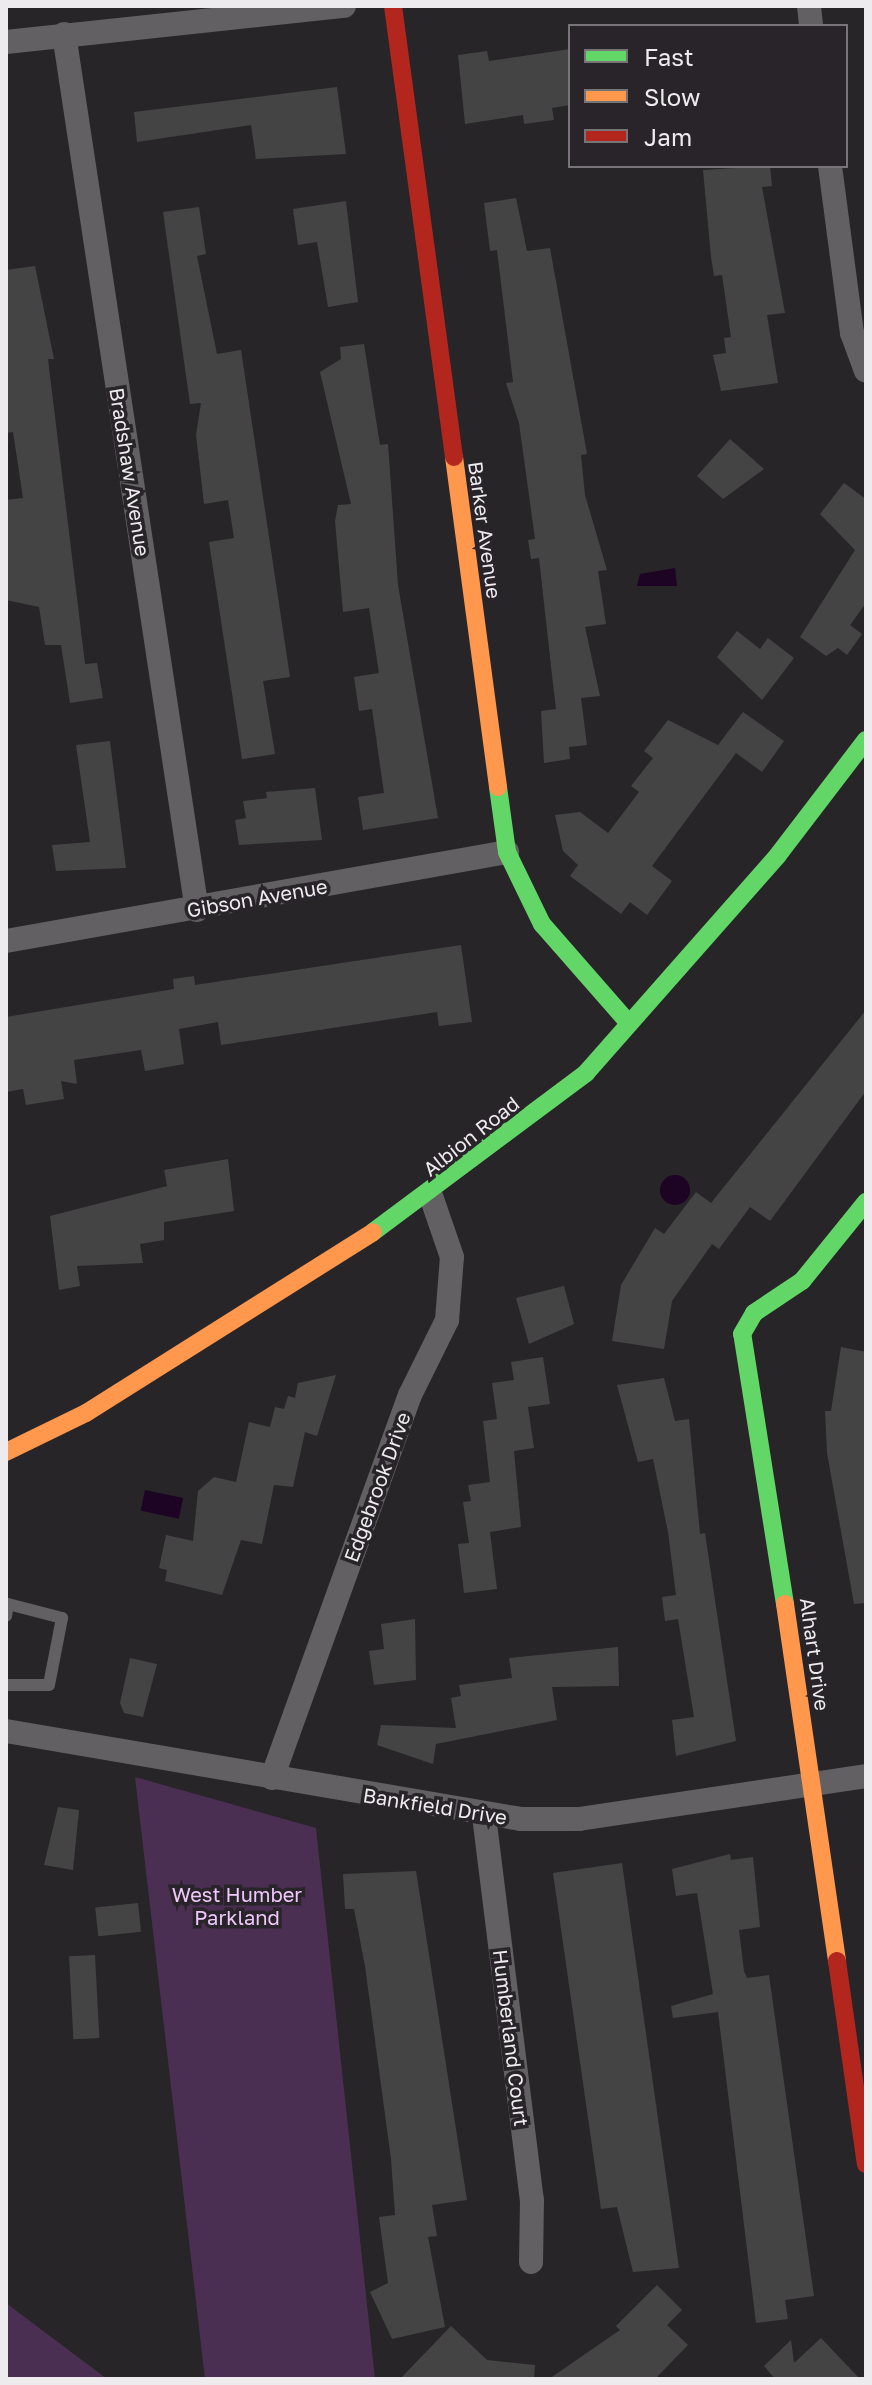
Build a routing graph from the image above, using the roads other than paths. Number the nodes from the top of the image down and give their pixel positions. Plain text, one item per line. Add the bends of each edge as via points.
1 (344, 6) edge
2 (393, 6) edge
3 (64, 34) junction
4 (6, 42) edge
5 (830, 168) edge
6 (866, 371) edge
7 (866, 740) edge
8 (507, 852) junction
9 (197, 910) junction
10 (6, 941) edge
11 (627, 1021) junction
12 (431, 1196) junction
13 (866, 1202) edge
14 (6, 1452) edge
15 (6, 1616) edge
16 (6, 1685) edge
17 (6, 1731) edge
18 (866, 1776) edge
19 (272, 1778) junction
20 (812, 1784) junction
21 (484, 1816) junction
22 (866, 2164) edge
23 (531, 2262) dead end

1 - 3 street
2 - 8 street, Barker Avenue
3 - 4 street
3 - 9 street, Bradshaw Avenue
5 - 6 street via 852,333
7 - 11 street, Albion Road via 778,855
8 - 9 street, Gibson Avenue
8 - 11 street, Barker Avenue via 542,924
9 - 10 street, Gibson Avenue
11 - 12 street, Albion Road via 586,1073
12 - 14 street, Albion Road via 86,1413
12 - 19 street, Edgebrook Drive via 452,1257 447,1320 410,1395
13 - 20 street, Alhart Drive via 802,1281 754,1313 742,1334
15 - 16 lane via 8,1604 62,1618 49,1685
17 - 19 street, Bankfield Drive
18 - 20 street, Bankfield Drive
19 - 21 street, Bankfield Drive
20 - 21 street, Bankfield Drive via 579,1819
20 - 22 street, Alhart Drive
21 - 23 street, Humberland Court via 532,2200

